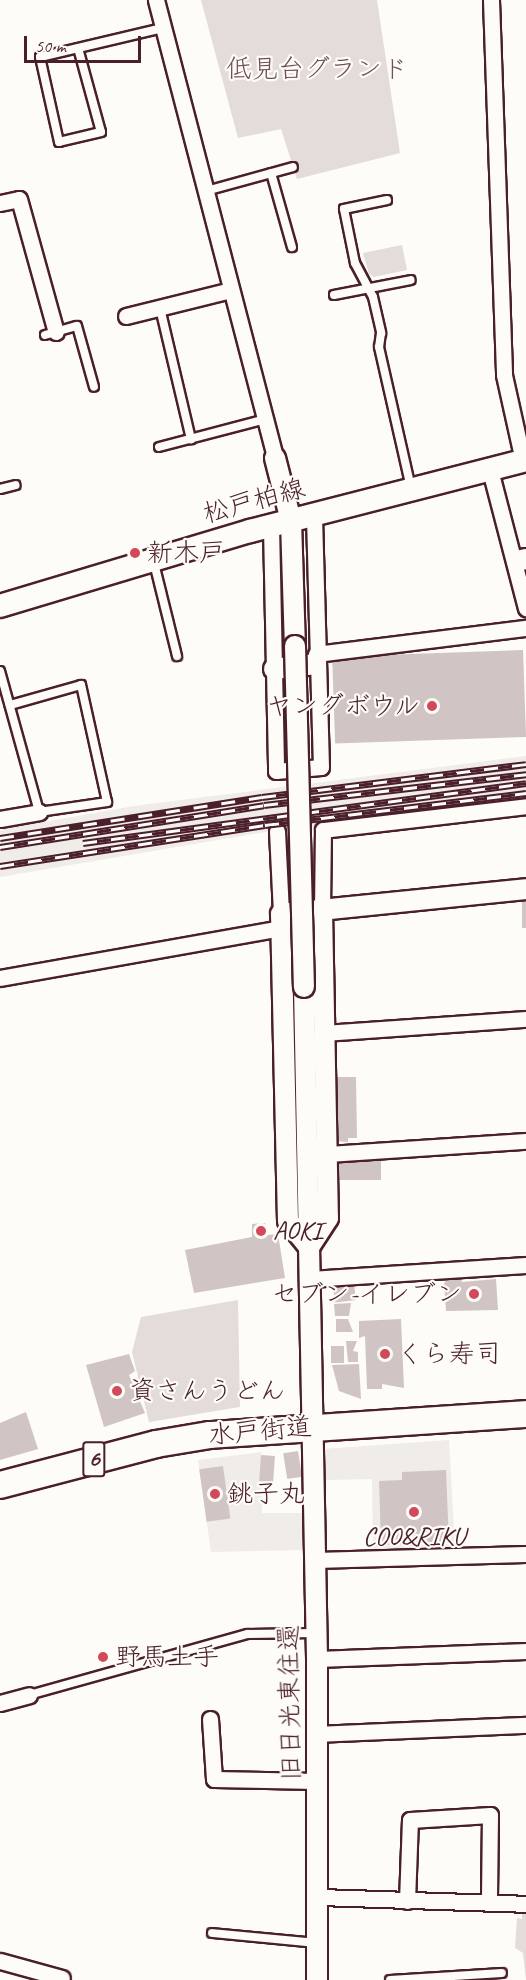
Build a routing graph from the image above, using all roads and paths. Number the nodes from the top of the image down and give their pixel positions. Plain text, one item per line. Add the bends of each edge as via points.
1 (156, 0) edge
2 (491, 0) edge
3 (163, 28) junction
4 (78, 48) junction
5 (293, 167) dead end
6 (271, 173) junction
7 (206, 190) junction
8 (387, 200) dead end
9 (0, 203) edge
10 (292, 247) dead end
11 (411, 280) dead end
12 (366, 288) junction
13 (231, 290) junction
14 (334, 295) dead end
15 (160, 308) junction
16 (126, 316) dead end
17 (50, 333) joint
18 (94, 387) dead end
19 (262, 420) junction
20 (190, 439) junction
21 (159, 447) dead end
22 (275, 458) joint
23 (524, 460) edge
24 (490, 470) junction
25 (16, 485) dead end
26 (0, 489) edge
27 (412, 490) junction
28 (314, 515) junction
29 (281, 523) junction
30 (153, 558) junction
31 (521, 560) edge
32 (0, 606) edge
33 (526, 608) edge
34 (526, 628) edge
35 (177, 656) dead end
36 (316, 659) junction
37 (274, 669) junction
38 (0, 671) edge
39 (10, 705) junction
40 (526, 806) edge
41 (39, 812) junction
42 (0, 819) edge
43 (277, 831) dead end
44 (526, 889) edge
45 (322, 910) junction
46 (281, 921) junction
47 (0, 978) edge
48 (526, 1019) edge
49 (324, 1033) junction
50 (526, 1142) edge
51 (328, 1154) junction
52 (309, 1247) junction
53 (526, 1265) edge
54 (310, 1279) junction
55 (526, 1414) edge
56 (311, 1426) junction
57 (0, 1485) edge
58 (526, 1554) edge
59 (314, 1560) junction
60 (316, 1633) junction
61 (526, 1651) edge
62 (317, 1659) junction
63 (28, 1695) joint
64 (0, 1703) edge
65 (210, 1719) dead end
66 (526, 1725) edge
67 (317, 1734) junction
68 (317, 1781) junction
69 (319, 1897) junction
70 (407, 1901) junction
71 (489, 1903) junction
72 (526, 1904) edge
73 (212, 1933) dead end
74 (318, 1944) junction
75 (0, 1961) edge
76 (502, 1973) dead end
77 (62, 1978) dead end
78 (317, 1980) edge
79 (390, 1980) edge

1 - 3 street
2 - 23 street via 504,375
3 - 4 lane
3 - 7 street
4 - 4 lane via 39,57 59,142 101,132
5 - 6 lane
6 - 7 lane
6 - 10 lane
7 - 13 street
8 - 12 lane via 344,209 355,263
9 - 17 street via 19,199
11 - 12 lane
12 - 14 lane
12 - 27 lane via 373,297 381,333 379,348
13 - 15 street
13 - 19 street
15 - 16 street
15 - 20 lane
17 - 18 lane via 77,326
19 - 20 lane
19 - 22 street
20 - 21 lane
22 - 29 street, 旧日光東往還
23 - 24 main road, 松戸柏線
24 - 27 main road, 松戸柏線
24 - 31 street
25 - 26 lane
27 - 28 main road, 松戸柏線
28 - 29 main road, 松戸柏線
28 - 36 street
29 - 30 main road, 松戸柏線
29 - 37 street
29 - 52 street, 旧日光東往還, bridge via 296,646
30 - 32 main road, 松戸柏線
30 - 35 lane
31 - 33 street
34 - 36 street
36 - 37 street
36 - 37 street via 321,767 276,771
38 - 39 lane
39 - 41 lane
39 - 41 lane via 81,685 108,802
40 - 45 street via 323,830
41 - 42 street
43 - 46 street
44 - 45 street
45 - 46 street
45 - 49 street
46 - 47 street
46 - 52 street via 288,1221
48 - 49 street
49 - 51 street
50 - 51 street
51 - 52 street via 328,1218
52 - 54 street, 旧日光東往還
53 - 54 street
54 - 56 street, 旧日光東往還
55 - 56 highway, 水戸街道 / 6
56 - 57 highway, 水戸街道 / 6 via 156,1444
56 - 59 street, 旧日光東往還
58 - 59 street
59 - 60 street, 旧日光東往還
60 - 62 street, 旧日光東往還
60 - 63 lane via 248,1634
61 - 62 street
62 - 67 street, 旧日光東往還
63 - 64 street
65 - 68 street via 214,1779
66 - 67 street
67 - 68 street, 旧日光東往還
68 - 69 street, 旧日光東往還
69 - 70 street
69 - 74 street, 旧日光東往還
70 - 71 street
70 - 71 street via 410,1820 490,1815
71 - 72 street
73 - 74 lane
74 - 78 street, 旧日光東往還
75 - 77 street
76 - 79 lane

